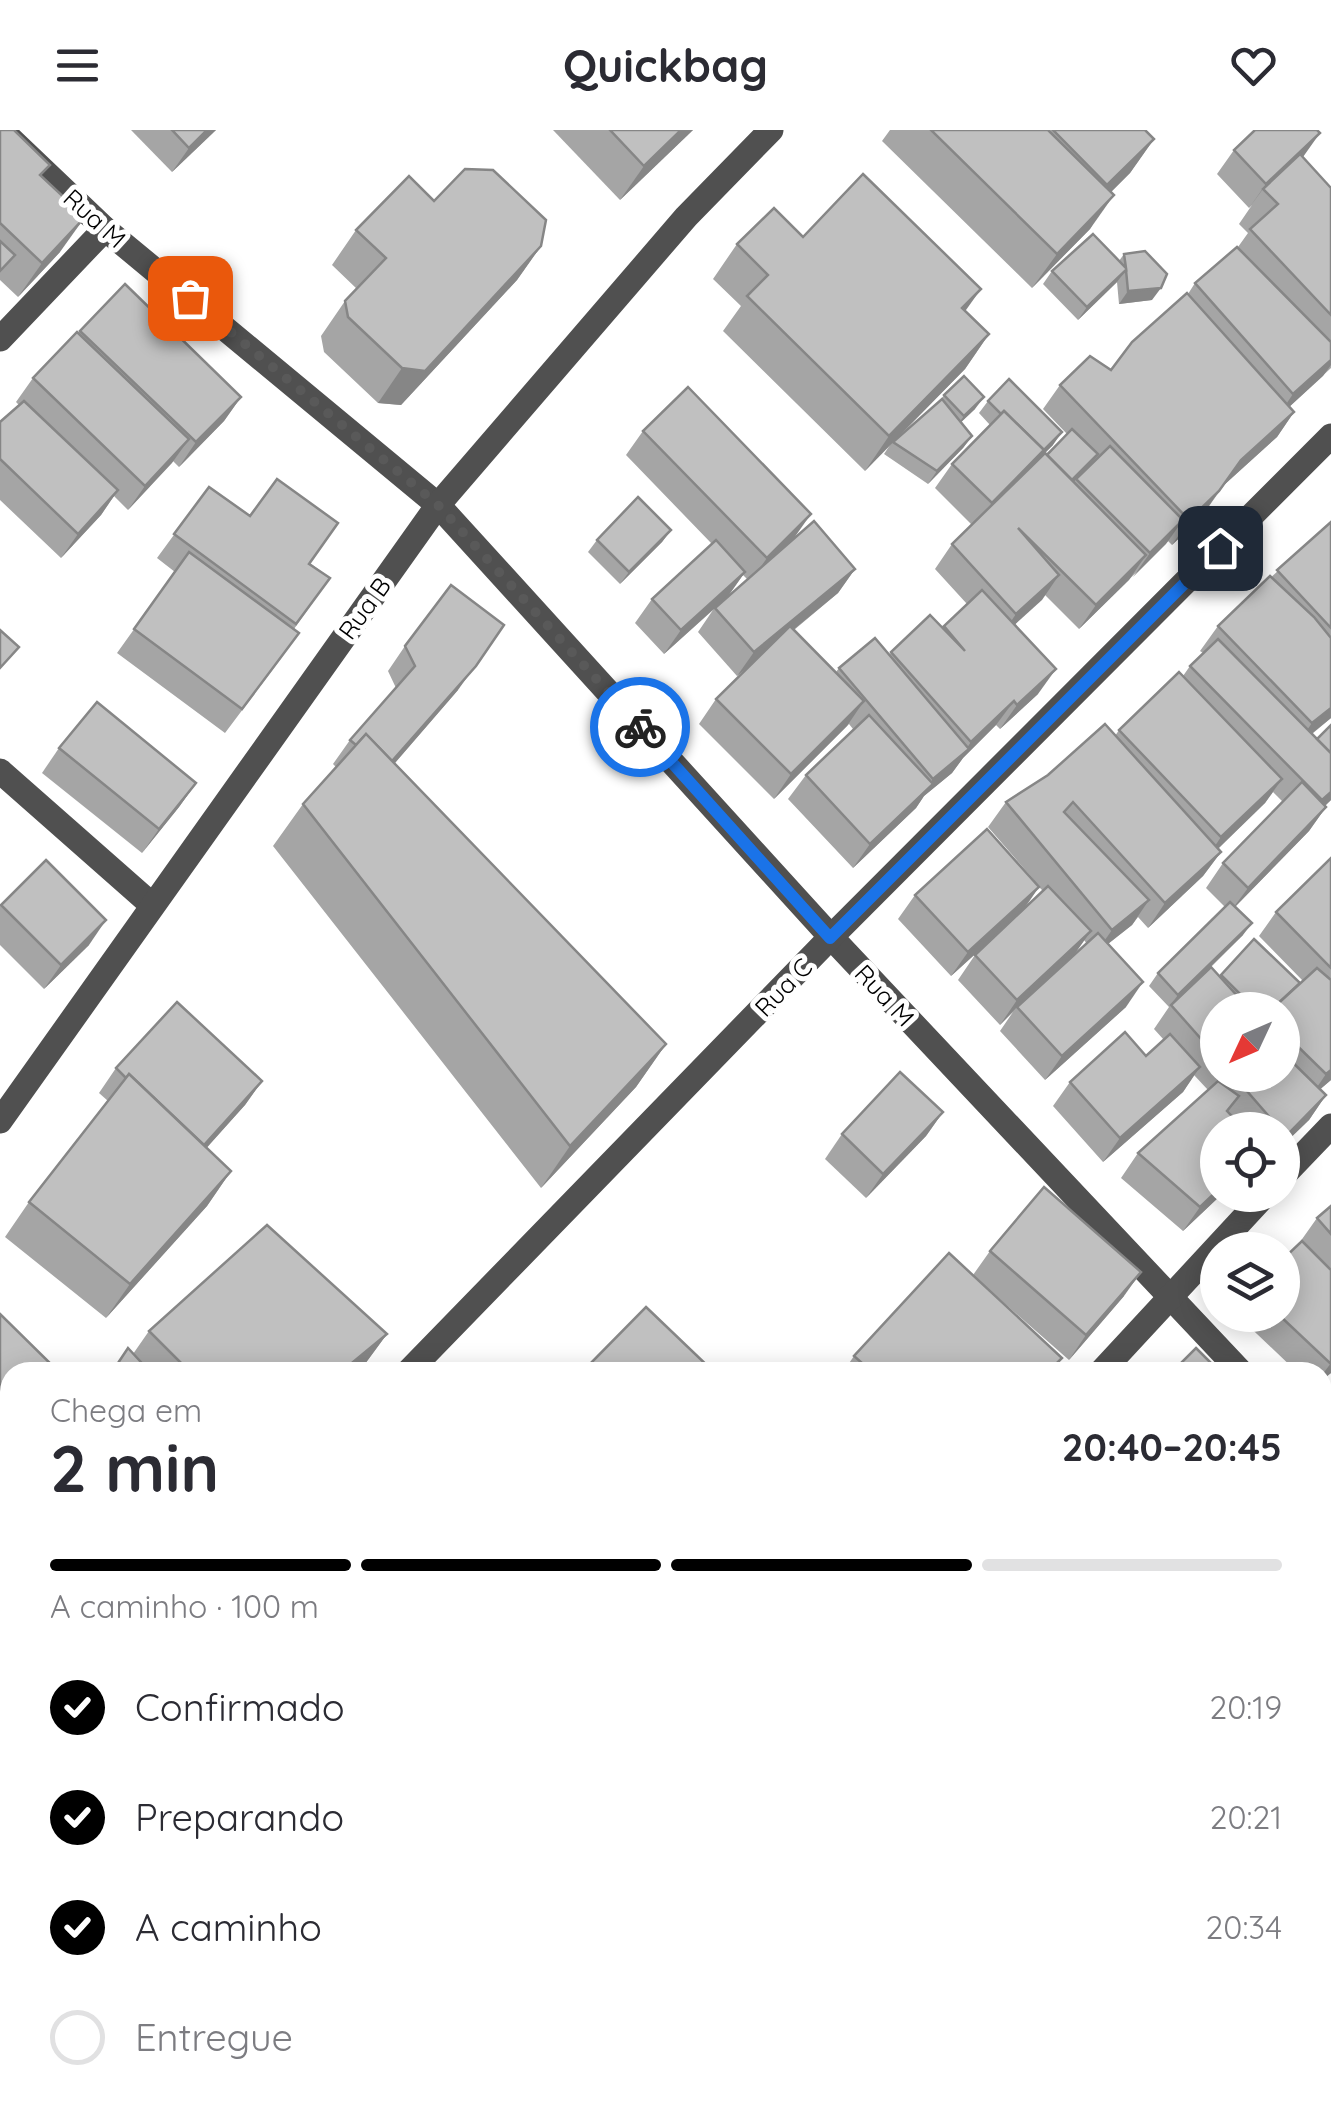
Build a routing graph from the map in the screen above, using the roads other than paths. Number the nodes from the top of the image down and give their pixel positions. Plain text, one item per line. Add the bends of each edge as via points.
1 (1, 130) edge
2 (772, 130) edge
3 (105, 229) junction
4 (0, 338) edge
5 (1331, 436) edge
6 (438, 505) junction
7 (0, 771) edge
8 (152, 906) junction
9 (830, 938) junction
10 (0, 1121) edge
11 (1331, 1126) edge
12 (1300, 1158) edge
13 (1249, 1212) edge
14 (1169, 1296) junction
15 (418, 1362) edge
16 (1110, 1362) edge
17 (1232, 1362) edge

1 - 3 street, Rua M
2 - 6 street, Rua B via 686,217
3 - 4 street
3 - 6 street, Rua M
5 - 9 street, Rua C
6 - 8 street, Rua B
6 - 9 street, Rua M
7 - 8 street
8 - 10 street, Rua B
9 - 14 street, Rua M
9 - 15 street, Rua C
11 - 12 street
13 - 14 street
14 - 16 street
14 - 17 street, Rua M

